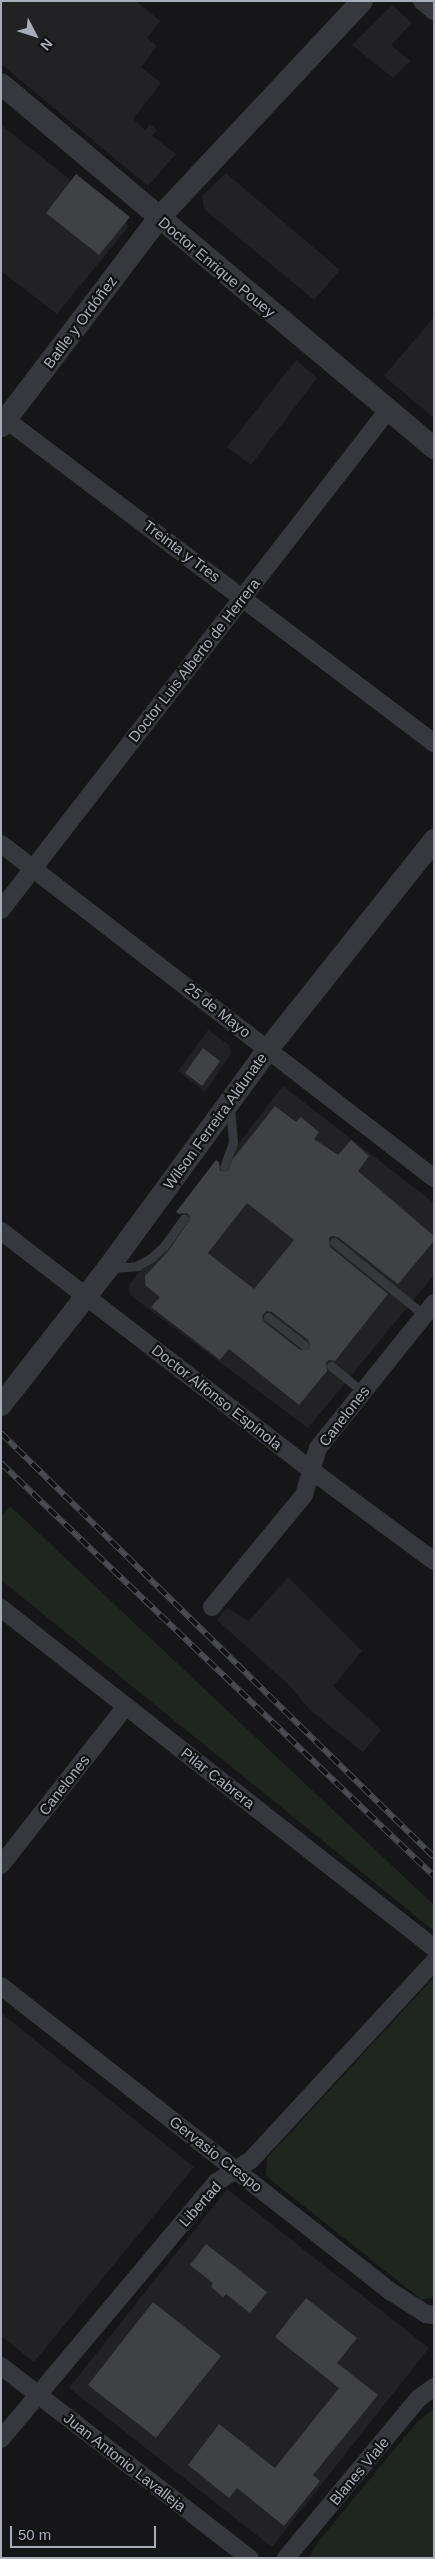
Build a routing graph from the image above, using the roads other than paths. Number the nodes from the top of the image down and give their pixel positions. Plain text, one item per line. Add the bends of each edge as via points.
1 (362, 1) edge
2 (422, 1) edge
3 (434, 11) edge
4 (1, 84) edge
5 (159, 218) junction
6 (388, 410) junction
7 (3, 420) edge
8 (434, 448) edge
9 (243, 597) junction
10 (434, 743) edge
11 (434, 840) edge
12 (1, 844) edge
13 (34, 868) junction
14 (1, 910) edge
15 (268, 1049) junction
16 (229, 1102) junction
17 (224, 1167) dead end
18 (434, 1178) edge
19 (184, 1218) dead end
20 (1, 1232) edge
21 (334, 1242) dead end
22 (108, 1268) junction
23 (85, 1296) junction
24 (429, 1309) edge
25 (268, 1316) dead end
26 (304, 1345) dead end
27 (331, 1366) dead end
28 (363, 1392) junction
29 (1, 1405) edge
30 (311, 1470) junction
31 (434, 1561) edge
32 (212, 1607) dead end
33 (1, 1608) edge
34 (126, 1706) junction
35 (1, 1865) edge
36 (434, 1948) edge
37 (434, 1962) edge
38 (1, 1986) edge
39 (236, 2170) junction
40 (434, 2316) edge
41 (1, 2366) edge
42 (434, 2386) edge
43 (38, 2394) junction
44 (1, 2439) edge
45 (249, 2558) edge
46 (286, 2558) edge

1 - 5 street, Batlle y Ordóñez
2 - 3 street
4 - 5 street, Doctor Enrique Pouey
5 - 6 street, Doctor Enrique Pouey
5 - 7 street, Batlle y Ordóñez
6 - 8 street, Doctor Enrique Pouey
6 - 9 street, Doctor Luis Alberto de Herrera
7 - 9 street, Treinta y Tres
9 - 10 street, Treinta y Tres
9 - 13 street, Doctor Luis Alberto de Herrera
11 - 15 street, Wilson Ferreira Aldunate
12 - 13 street, 25 de Mayo
13 - 14 street, Doctor Luis Alberto de Herrera
13 - 15 street, 25 de Mayo
15 - 16 street, Wilson Ferreira Aldunate
15 - 18 street, 25 de Mayo
16 - 17 lane via 233,1142
16 - 22 street, Wilson Ferreira Aldunate
19 - 22 lane via 151,1258 137,1266
20 - 23 street, Doctor Alfonso Espínola
21 - 24 lane
22 - 23 street, Wilson Ferreira Aldunate
23 - 29 street, Wilson Ferreira Aldunate
23 - 30 street, Doctor Alfonso Espínola
24 - 28 street, Canelones
25 - 26 lane
27 - 28 lane
28 - 30 street, Canelones via 318,1448
30 - 31 street, Doctor Alfonso Espínola
30 - 32 street, Canelones via 304,1495
33 - 34 street, Pilar Cabrera
34 - 35 street, Canelones
34 - 36 street, Pilar Cabrera
37 - 39 street, Libertad via 251,2160
38 - 39 street, Gervasio Crespo
39 - 40 street, Gervasio Crespo via 390,2291
39 - 43 street, Libertad via 217,2182
41 - 43 street, Juan Antonio Lavalleja
42 - 46 street, Blanes Viale via 419,2398
43 - 44 street, Libertad
43 - 45 street, Juan Antonio Lavalleja

